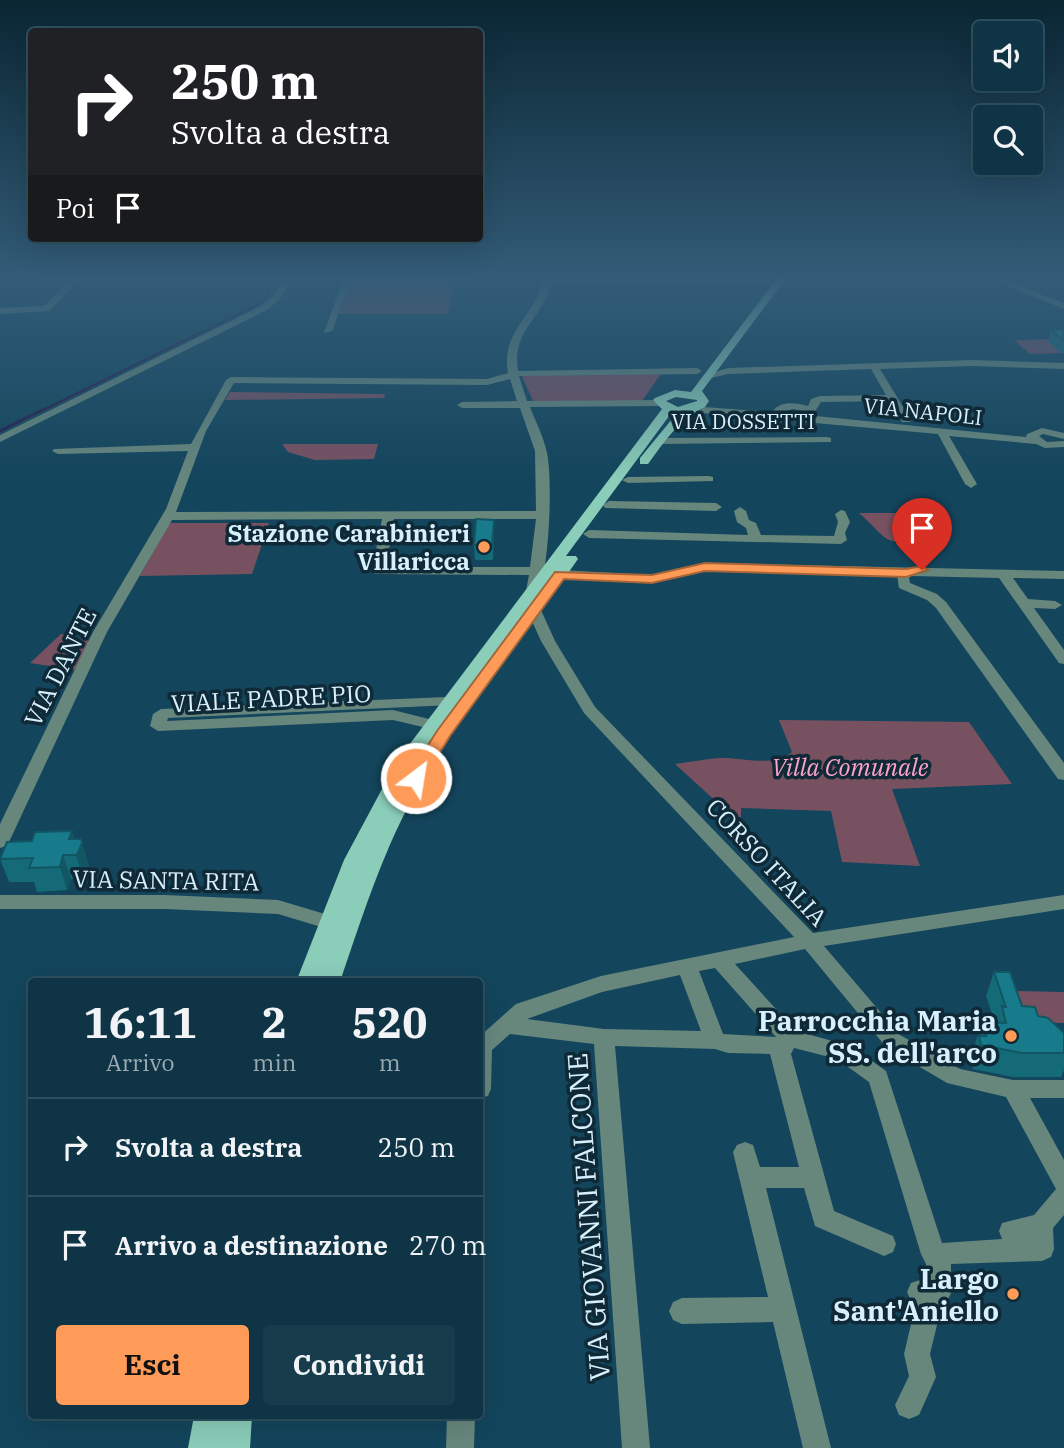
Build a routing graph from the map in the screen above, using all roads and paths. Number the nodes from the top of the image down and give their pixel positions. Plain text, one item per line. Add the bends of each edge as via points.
1 (190, 345) edge
2 (514, 345) edge
3 (724, 345) edge
4 (727, 345) edge
5 (1064, 366) edge
6 (875, 368) junction
7 (706, 371) junction
8 (514, 374) junction
9 (678, 393) junction
10 (699, 397) junction
11 (895, 398) junction
12 (462, 405) dead end
13 (664, 405) junction
14 (525, 406) junction
15 (722, 406) junction
16 (690, 409) junction
17 (810, 413) junction
18 (906, 420) junction
19 (942, 432) junction
20 (1035, 437) junction
21 (1064, 437) edge
22 (0, 439) edge
23 (827, 440) dead end
24 (660, 441) junction
25 (195, 447) junction
26 (58, 451) dead end
27 (709, 479) dead end
28 (628, 480) junction
29 (971, 484) dead end
30 (610, 505) junction
31 (716, 507) dead end
32 (740, 511) dead end
33 (841, 514) dead end
34 (388, 515) junction
35 (540, 515) junction
36 (169, 516) junction
37 (658, 525) dead end
38 (593, 528) junction
39 (755, 539) junction
40 (557, 559) junction
41 (538, 564) junction
42 (906, 573) junction
43 (560, 574) junction
44 (1004, 575) junction
45 (1064, 575) edge
46 (537, 598) junction
47 (1023, 603) junction
48 (1055, 605) dead end
49 (513, 637) junction
50 (547, 639) junction
51 (1064, 660) edge
52 (447, 702) junction
53 (431, 724) junction
54 (1064, 775) edge
55 (0, 842) edge
56 (0, 902) edge
57 (1064, 902) edge
58 (328, 922) junction
59 (809, 941) junction
60 (720, 960) junction
61 (687, 967) junction
62 (308, 978) edge
63 (330, 978) edge
64 (506, 1025) junction
65 (604, 1037) junction
66 (715, 1040) junction
67 (786, 1042) junction
68 (483, 1046) edge
69 (1013, 1089) junction
70 (1064, 1089) edge
71 (745, 1152) dead end
72 (751, 1177) junction
73 (813, 1178) junction
74 (1064, 1182) edge
75 (1064, 1196) edge
76 (1041, 1225) junction
77 (1011, 1231) dead end
78 (884, 1244) dead end
79 (939, 1259) junction
80 (682, 1311) dead end
81 (786, 1321) dead end
82 (909, 1405) dead end
83 (209, 1419) edge
84 (237, 1419) edge
85 (461, 1419) edge
86 (204, 1448) edge
87 (234, 1448) edge
88 (460, 1448) edge
89 (636, 1448) edge
90 (817, 1448) edge

1 - 22 street
2 - 8 street
3 - 7 main road
4 - 7 main road
5 - 6 street via 982,363
6 - 7 street
6 - 11 street
7 - 8 street
7 - 9 main road
7 - 10 main road via 696,391
8 - 14 street
8 - 25 street, VIA DANTE via 486,382 231,380
9 - 10 main road
9 - 13 main road via 663,396
10 - 15 street
10 - 16 main road via 701,405
11 - 17 street via 820,399
11 - 18 street
12 - 14 street
13 - 14 street
13 - 16 main road
13 - 40 main road
14 - 35 street via 542,454
15 - 16 street
15 - 17 street via 781,412 793,406
16 - 24 main road
17 - 18 street, VIA NAPOLI
17 - 19 street, VIA NAPOLI
18 - 20 street, VIA NAPOLI
19 - 20 street, VIA NAPOLI
19 - 29 street
20 - 21 street via 1047,431
23 - 24 street, VIA DOSSETTI
24 - 28 main road
25 - 26 street
25 - 36 street, VIA DANTE
27 - 28 street
28 - 30 main road
30 - 31 street
30 - 38 main road
32 - 39 street
33 - 39 street via 841,540
34 - 35 street
34 - 36 street
34 - 41 street via 379,571
35 - 41 street
36 - 55 street, VIA DANTE via 100,632
37 - 38 street
38 - 39 street
38 - 43 main road
40 - 41 street
40 - 46 main road
41 - 46 street
42 - 43 street via 705,567 652,579
42 - 44 street
42 - 54 street via 902,577 905,585 941,605
43 - 46 main road
44 - 45 street
44 - 47 street
46 - 49 main road
46 - 50 street, CORSO ITALIA
46 - 52 main road
47 - 48 street
47 - 51 street
49 - 50 street via 528,633
49 - 63 main road via 443,734 402,801 373,862
50 - 59 street, CORSO ITALIA via 589,710
52 - 53 main road
52 - 53 street, VIALE PADRE PIO via 161,714 158,726 393,715
53 - 58 main road via 384,800
56 - 58 street, VIA SANTA RITA via 278,907
57 - 59 street
58 - 62 main road
59 - 60 street
59 - 69 street, CORSO ITALIA via 893,1041 955,1077
60 - 61 street
60 - 67 street
61 - 64 street via 601,984 523,1010
61 - 66 street
64 - 65 street, VIA GIOVANNI FALCONE
64 - 68 street
65 - 66 street
65 - 89 street, VIA GIOVANNI FALCONE
66 - 67 street via 727,1044
67 - 73 street via 780,1053
67 - 79 street via 843,1052 878,1077 933,1254
69 - 70 street, CORSO ITALIA
69 - 74 street
71 - 72 street
72 - 73 street
72 - 80 street via 784,1309
73 - 78 street via 824,1218
75 - 76 street
76 - 77 street
76 - 79 street via 1042,1249 945,1253
79 - 82 street via 938,1293 925,1294 917,1354 923,1377
81 - 90 street
83 - 86 main road
84 - 87 main road
85 - 88 street

